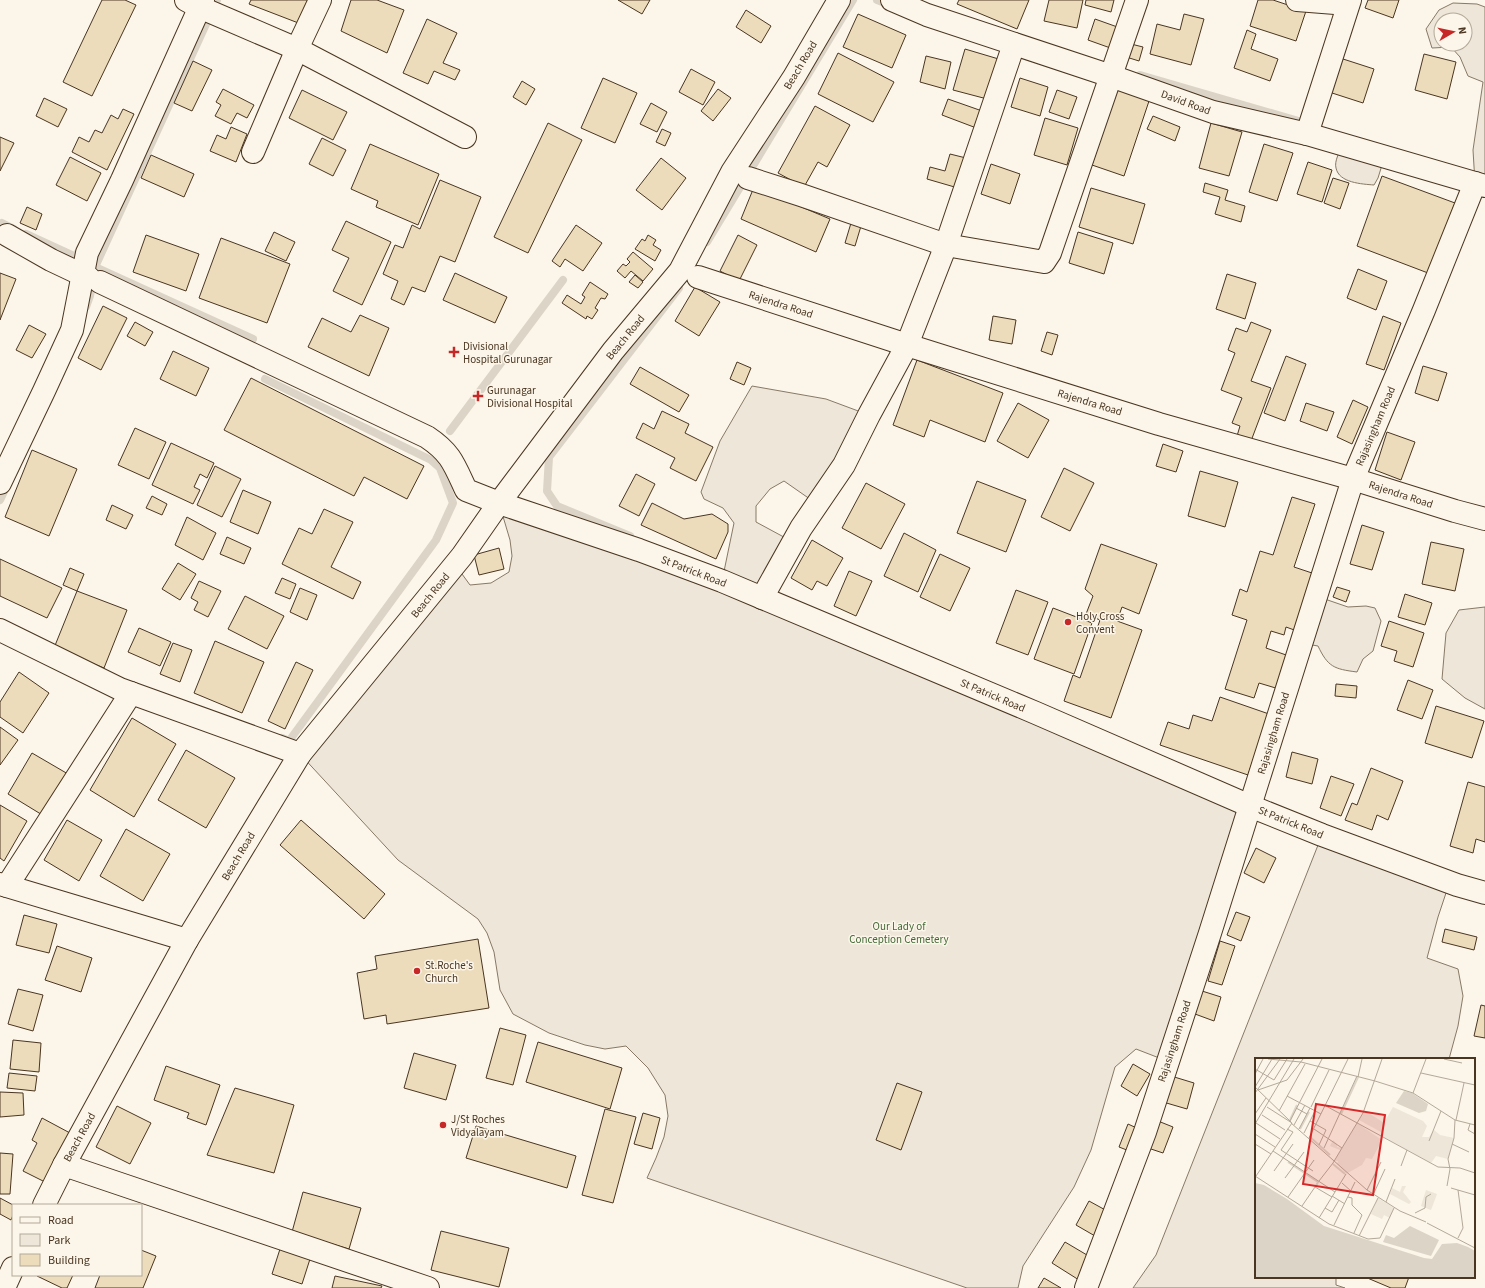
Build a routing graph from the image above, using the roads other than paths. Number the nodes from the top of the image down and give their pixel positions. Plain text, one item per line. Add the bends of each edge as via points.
1 (320, 0) edge
2 (839, 0) edge
3 (892, 0) edge
4 (1137, 0) edge
5 (1297, 0) edge
6 (196, 2) edge
7 (1349, 2) edge
8 (1014, 44) junction
9 (297, 49) junction
10 (1111, 76) junction
11 (1307, 134) junction
12 (465, 136) dead end
13 (253, 152) dead end
14 (748, 178) dead end
15 (1480, 185) edge
16 (7, 235) dead end
17 (946, 245) junction
18 (698, 277) dead end
19 (90, 278) junction
20 (908, 345) junction
21 (1353, 479) junction
22 (0, 483) edge
23 (499, 503) junction
24 (1485, 519) edge
25 (762, 598) junction
26 (0, 630) edge
27 (130, 693) junction
28 (300, 754) junction
29 (1250, 806) junction
30 (3, 885) edge
31 (1485, 893) edge
32 (187, 940) junction
33 (64, 1165) junction
34 (44, 1204) edge
35 (12, 1270) edge
36 (4, 1288) edge
37 (428, 1288) edge
38 (1086, 1288) edge

1 - 9 street
2 - 23 street, Beach Road via 794,77 732,172 680,272 613,351
3 - 8 street, David Road via 927,15
4 - 10 street
5 - 7 street
6 - 9 street
6 - 19 street via 122,180 87,253
7 - 11 street
8 - 10 street, David Road
8 - 17 street
9 - 12 street
9 - 13 street
10 - 11 street, David Road via 1213,112
10 - 17 street via 1050,253 1044,262
11 - 15 street, David Road
14 - 17 street
15 - 21 street, Rajasingham Road
16 - 19 street, St Patrick Road
17 - 20 street
18 - 20 street, Rajendra Road
19 - 22 street via 72,330
19 - 23 street, St Patrick Road via 427,437 450,456 466,490
20 - 21 street, Rajendra Road via 1159,424
20 - 25 street via 844,465 801,528
21 - 24 street, Rajendra Road
21 - 29 street, Rajasingham Road
23 - 25 street, St Patrick Road via 638,550
23 - 28 street, Beach Road via 462,556
25 - 29 street, St Patrick Road
26 - 27 street
27 - 28 street
27 - 30 street
28 - 32 street, Beach Road
29 - 31 street, St Patrick Road via 1322,835
29 - 38 street, Rajasingham Road via 1145,1132
30 - 32 street
32 - 33 street, Beach Road
33 - 34 street, Beach Road
33 - 37 street
35 - 36 street

